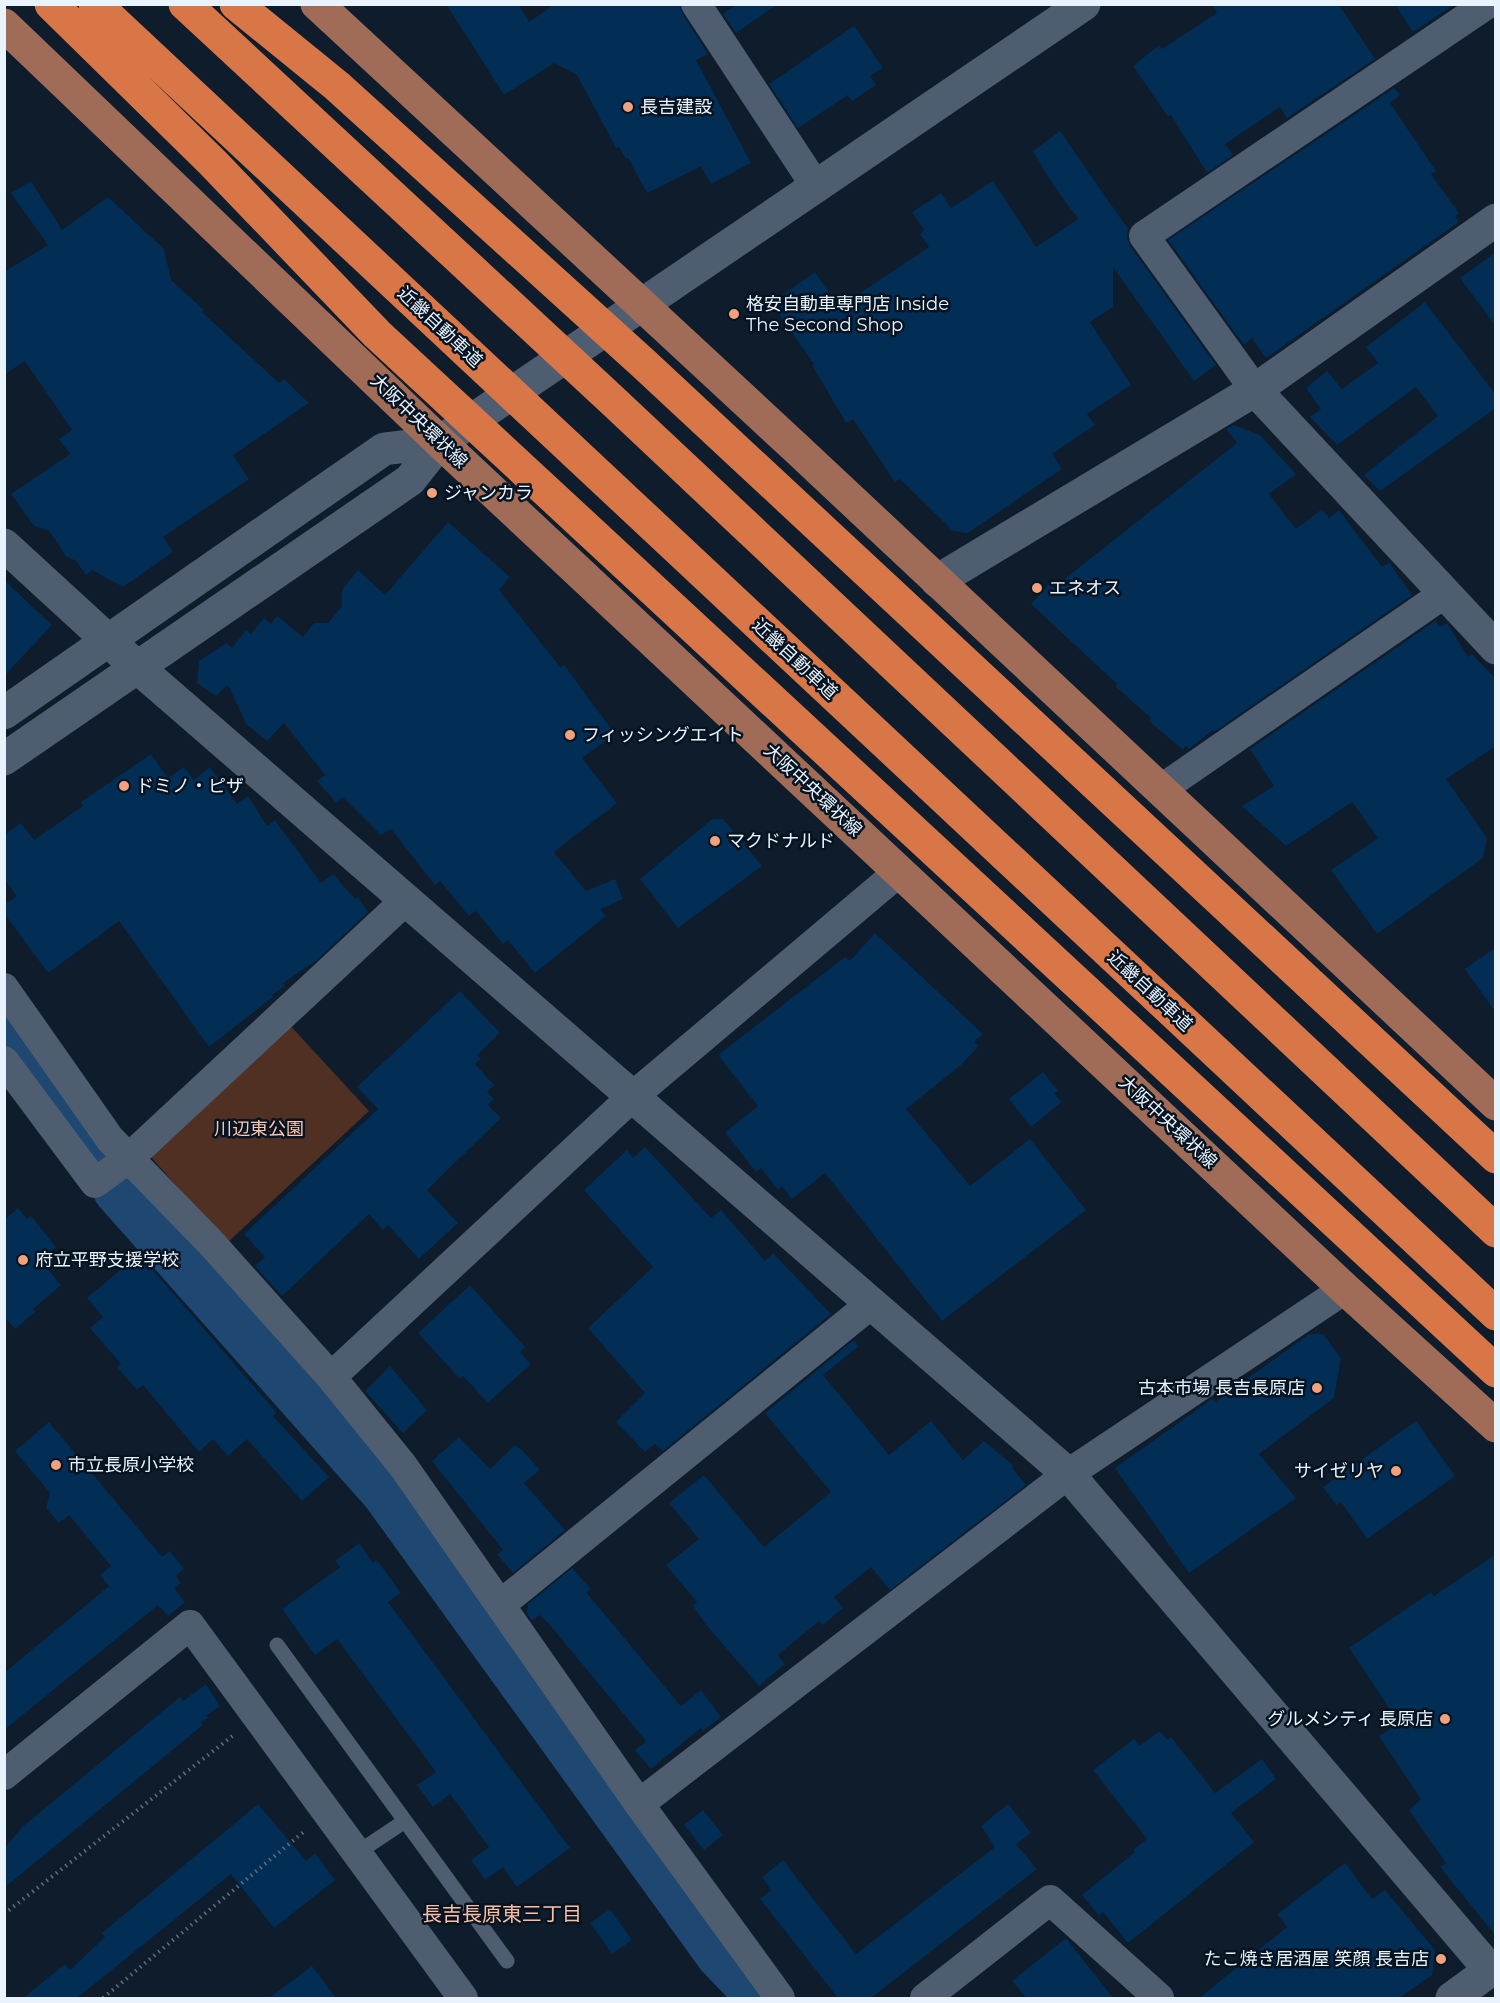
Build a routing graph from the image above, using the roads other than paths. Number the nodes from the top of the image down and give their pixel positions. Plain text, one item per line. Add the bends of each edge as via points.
1 (51, 4) edge
2 (95, 4) edge
3 (186, 4) edge
4 (236, 4) edge
5 (317, 4) edge
6 (696, 4) edge
7 (1487, 4) edge
8 (1066, 9) edge
9 (4, 25) edge
10 (4, 57) edge
11 (80, 96) junction
12 (815, 185) junction
13 (1496, 220) edge
14 (641, 304) junction
15 (1255, 390) junction
16 (440, 442) junction
17 (4, 545) edge
18 (937, 581) junction
19 (1445, 593) junction
20 (108, 640) junction
21 (1496, 648) edge
22 (137, 667) junction
23 (4, 712) edge
24 (4, 759) edge
25 (1160, 790) junction
26 (900, 871) junction
27 (406, 900) junction
28 (4, 988) edge
29 (4, 1061) edge
30 (1491, 1091) edge
31 (632, 1097) junction
32 (129, 1158) junction
33 (1496, 1158) edge
34 (1496, 1231) edge
35 (1345, 1289) junction
36 (871, 1304) junction
37 (1496, 1314) edge
38 (1496, 1371) edge
39 (331, 1377) junction
40 (1496, 1426) edge
41 (1068, 1474) junction
42 (500, 1605) junction
43 (277, 1645) dead end
44 (4, 1775) edge
45 (639, 1804) junction
46 (405, 1821) junction
47 (357, 1853) junction
48 (507, 1961) dead end
49 (1493, 1968) edge
50 (463, 1998) edge
51 (780, 1998) edge
52 (925, 1998) edge
53 (1159, 1998) edge
54 (1452, 1998) edge

1 - 38 highway via 213,163 377,334
2 - 37 highway, 近畿自動車道
3 - 34 highway
4 - 33 highway via 337,86 644,364
5 - 14 main road
6 - 12 street
7 - 15 street via 1144,236
8 - 12 street
9 - 11 main road, 大阪中央環状線
10 - 11 main road
11 - 16 main road, 大阪中央環状線
12 - 14 street
13 - 15 street
14 - 16 street
14 - 18 main road
15 - 18 street
15 - 19 street
16 - 20 street via 384,450
16 - 22 street via 410,480
16 - 26 main road, 大阪中央環状線
17 - 20 street
18 - 25 main road
19 - 21 street
19 - 25 street
20 - 22 street
20 - 23 street
22 - 24 street
22 - 27 street
25 - 30 main road
26 - 31 street
26 - 35 main road, 大阪中央環状線
27 - 31 street
27 - 32 street
28 - 32 street via 110,1139
29 - 32 street via 95,1183
31 - 36 street
31 - 39 street
32 - 39 street
35 - 40 main road, 大阪中央環状線
35 - 41 street
36 - 41 street
36 - 42 street
39 - 42 street via 403,1466
41 - 45 street
41 - 49 street
42 - 45 street
43 - 46 lane
44 - 47 street via 190,1626
45 - 51 street
46 - 47 lane
46 - 48 lane
47 - 50 street
49 - 54 street
52 - 53 street via 1050,1900

